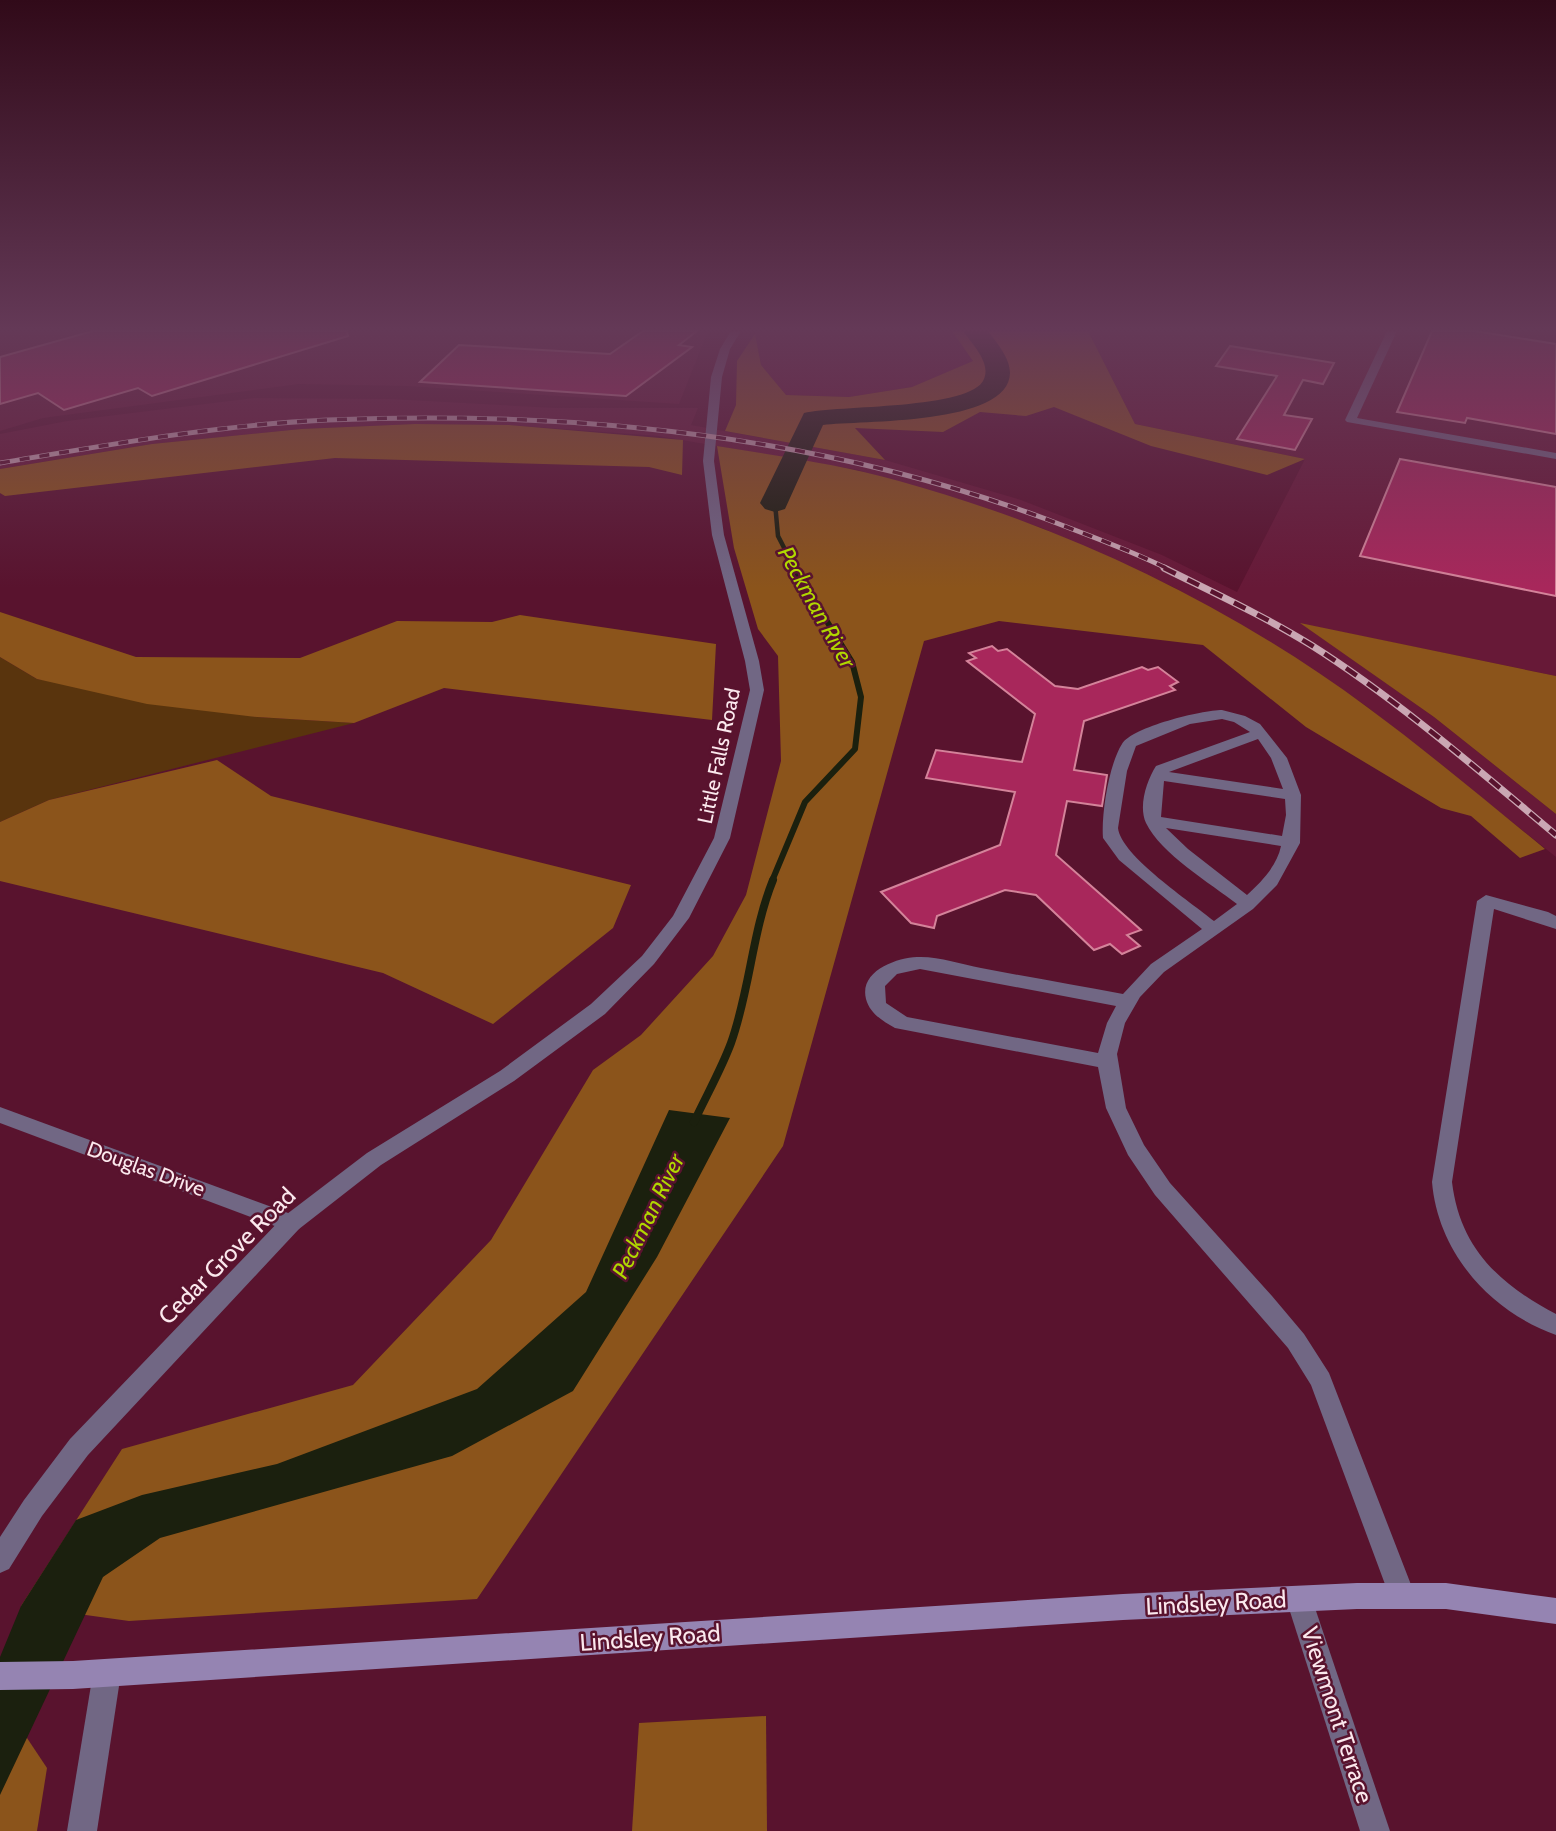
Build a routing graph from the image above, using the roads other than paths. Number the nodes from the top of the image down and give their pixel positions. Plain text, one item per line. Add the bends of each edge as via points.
1 (711, 416) edge
2 (1353, 416) edge
3 (1556, 456) edge
4 (1261, 733) junction
5 (1157, 775) junction
6 (1293, 795) junction
7 (1153, 821) junction
8 (1292, 842) junction
9 (1248, 904) junction
10 (1556, 923) edge
11 (1213, 929) junction
12 (1125, 1001) junction
13 (545, 1048) joint
14 (1107, 1062) junction
15 (0, 1115) edge
16 (291, 1223) junction
17 (1556, 1325) edge
18 (0, 1560) edge
19 (1402, 1594) junction
20 (1299, 1599) junction
21 (1556, 1611) edge
22 (107, 1673) junction
23 (0, 1676) edge
24 (82, 1831) edge
25 (1375, 1831) edge

1 - 13 street, Little Falls Road via 706,451 714,526 755,666 757,690 734,797 722,838 680,918 648,960 598,1009
2 - 3 street via 1351,420
4 - 5 street via 1170,765
4 - 6 street via 1283,765
4 - 11 street via 1229,715 1200,716 1136,740 1124,752 1111,838 1125,856
5 - 6 street
5 - 7 street
6 - 8 street
7 - 8 street
7 - 9 street
8 - 9 street via 1265,891
9 - 11 street
10 - 17 street via 1486,901 1441,1182 1446,1218 1467,1257 1501,1291
11 - 12 street via 1151,971
12 - 14 street
12 - 14 street via 920,963 891,967 879,979 878,1007 902,1023
13 - 16 street, Cedar Grove Road via 374,1159
14 - 19 street via 1119,1119 1141,1161 1274,1310 1321,1380
15 - 16 street, Douglas Drive
16 - 18 street, Cedar Grove Road via 79,1447
19 - 20 main road, Lindsley Road
19 - 21 main road, Lindsley Road via 1491,1600
20 - 22 main road, Lindsley Road
20 - 25 street, Viewmont Terrace
22 - 23 main road, Lindsley Road
22 - 24 street

